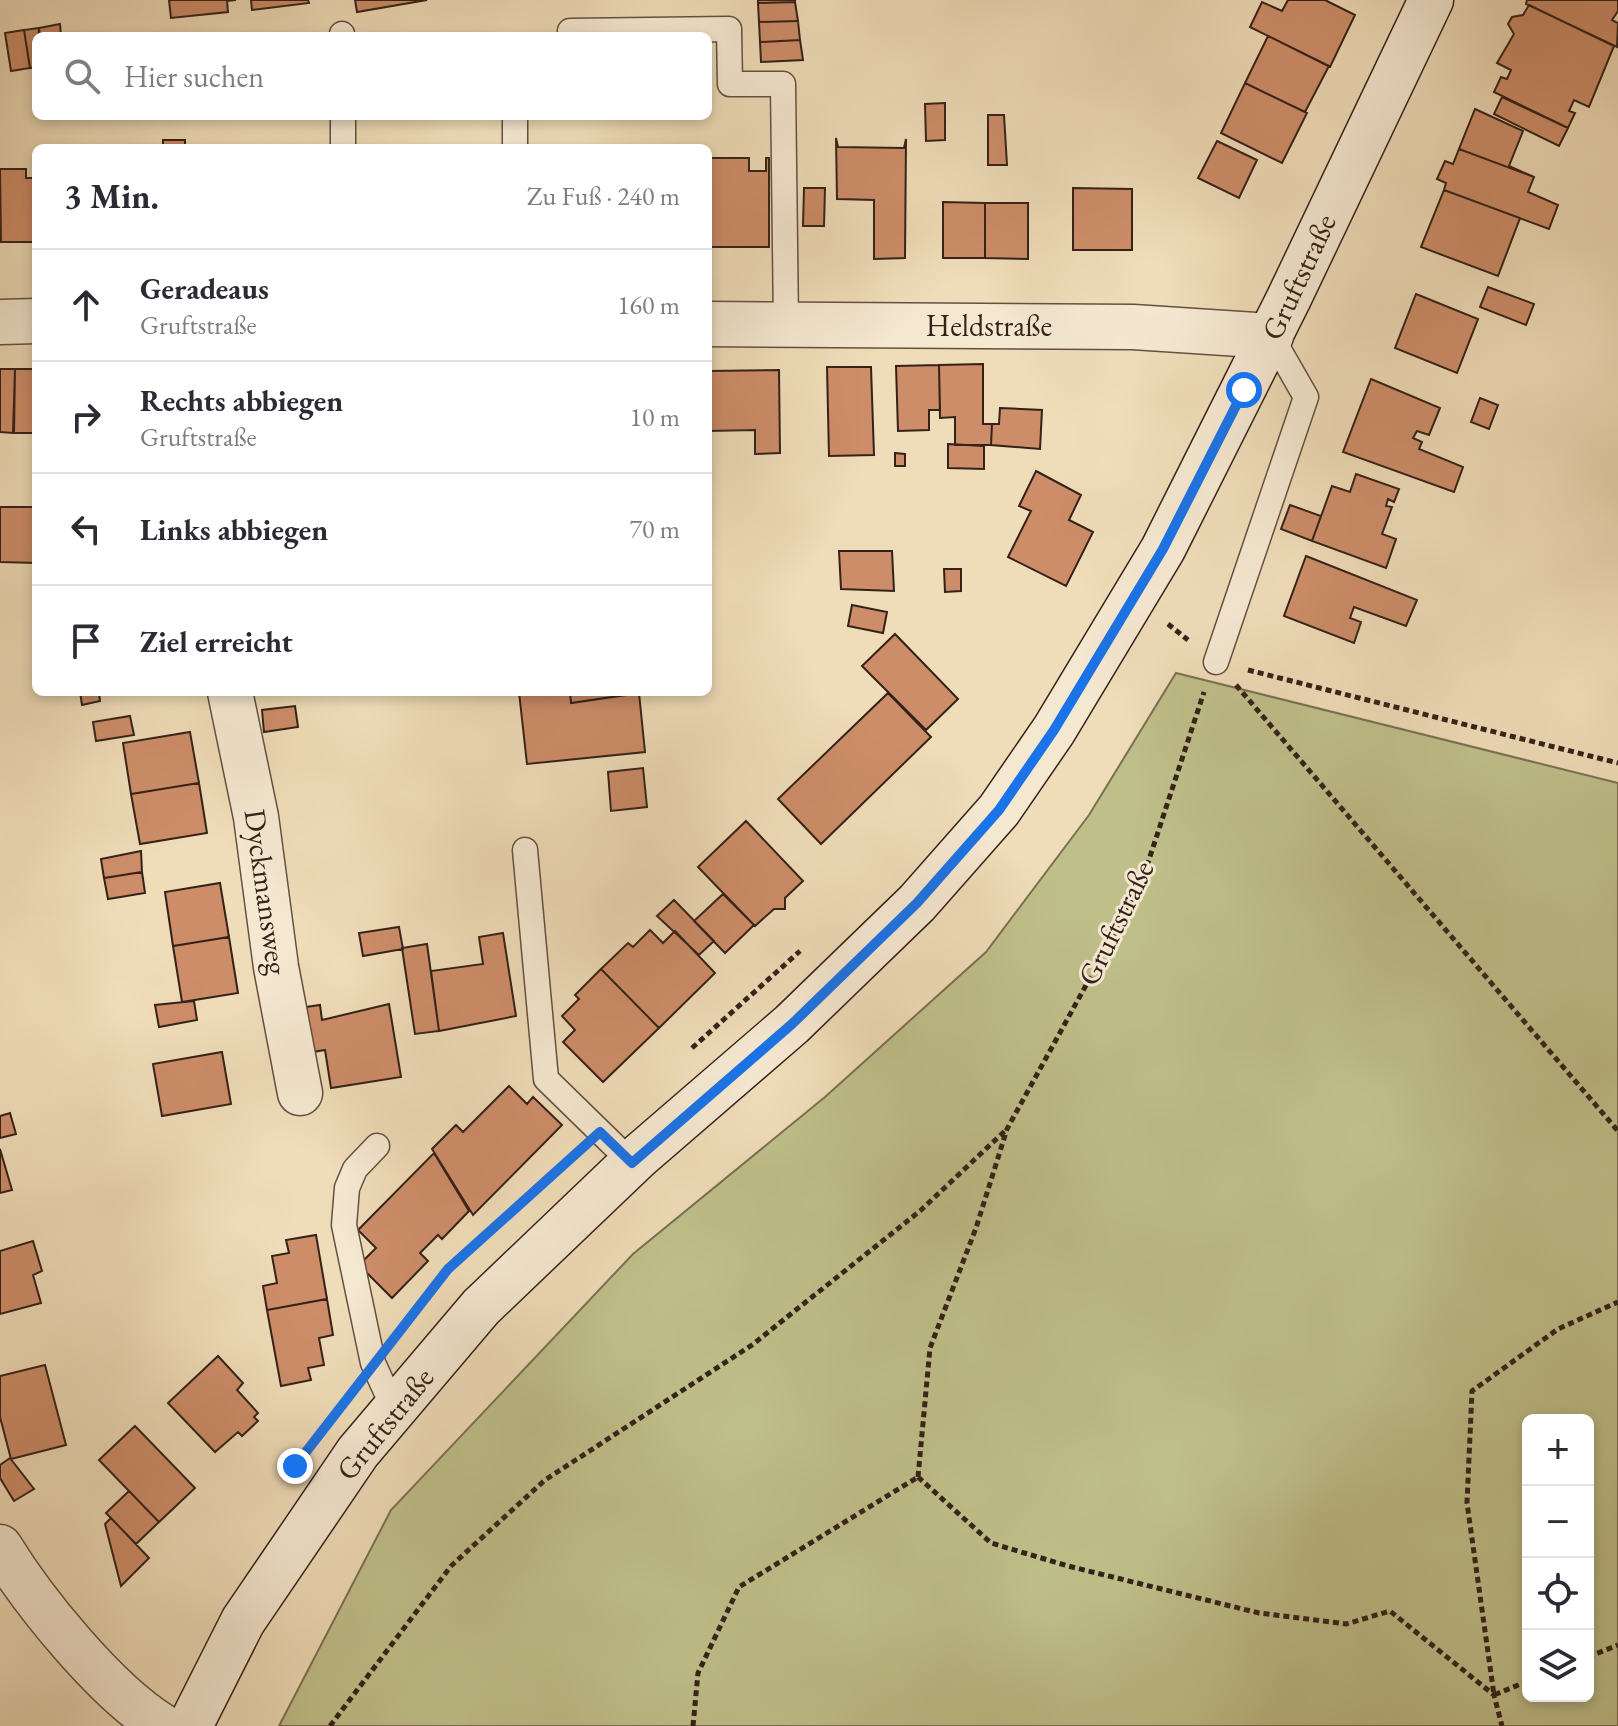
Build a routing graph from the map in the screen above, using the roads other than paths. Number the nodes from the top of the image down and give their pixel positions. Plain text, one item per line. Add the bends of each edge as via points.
1 (1431, 0) edge
2 (570, 32) edge
3 (343, 120) edge
4 (515, 120) edge
5 (343, 144) edge
6 (515, 144) edge
7 (32, 321) edge
8 (0, 322) edge
9 (712, 324) edge
10 (786, 325) junction
11 (1271, 336) junction
12 (1216, 662) road end
13 (231, 696) edge
14 (525, 850) dead end
15 (300, 1093) dead end
16 (377, 1146) dead end
17 (632, 1163) junction
18 (394, 1409) junction
19 (0, 1547) edge
20 (162, 1726) edge
21 (190, 1726) edge

1 - 11 main road, Gruftstraße
2 - 10 lane via 729,29 730,84 783,84
3 - 5 lane
4 - 6 lane
7 - 8 main road
9 - 10 main road, Heldstraße
10 - 11 main road, Heldstraße via 1133,327
11 - 12 lane via 1306,397
11 - 17 main road, Gruftstraße via 1163,549 1054,730 999,810 894,925 792,1024
13 - 15 main road, Dyckmansweg via 256,817
14 - 17 lane via 546,1079
16 - 18 lane via 355,1169 347,1188 344,1225 373,1363
17 - 18 main road, Gruftstraße via 481,1307
18 - 21 main road, Gruftstraße via 358,1452 243,1621
19 - 20 main road via 21,1581 95,1666

